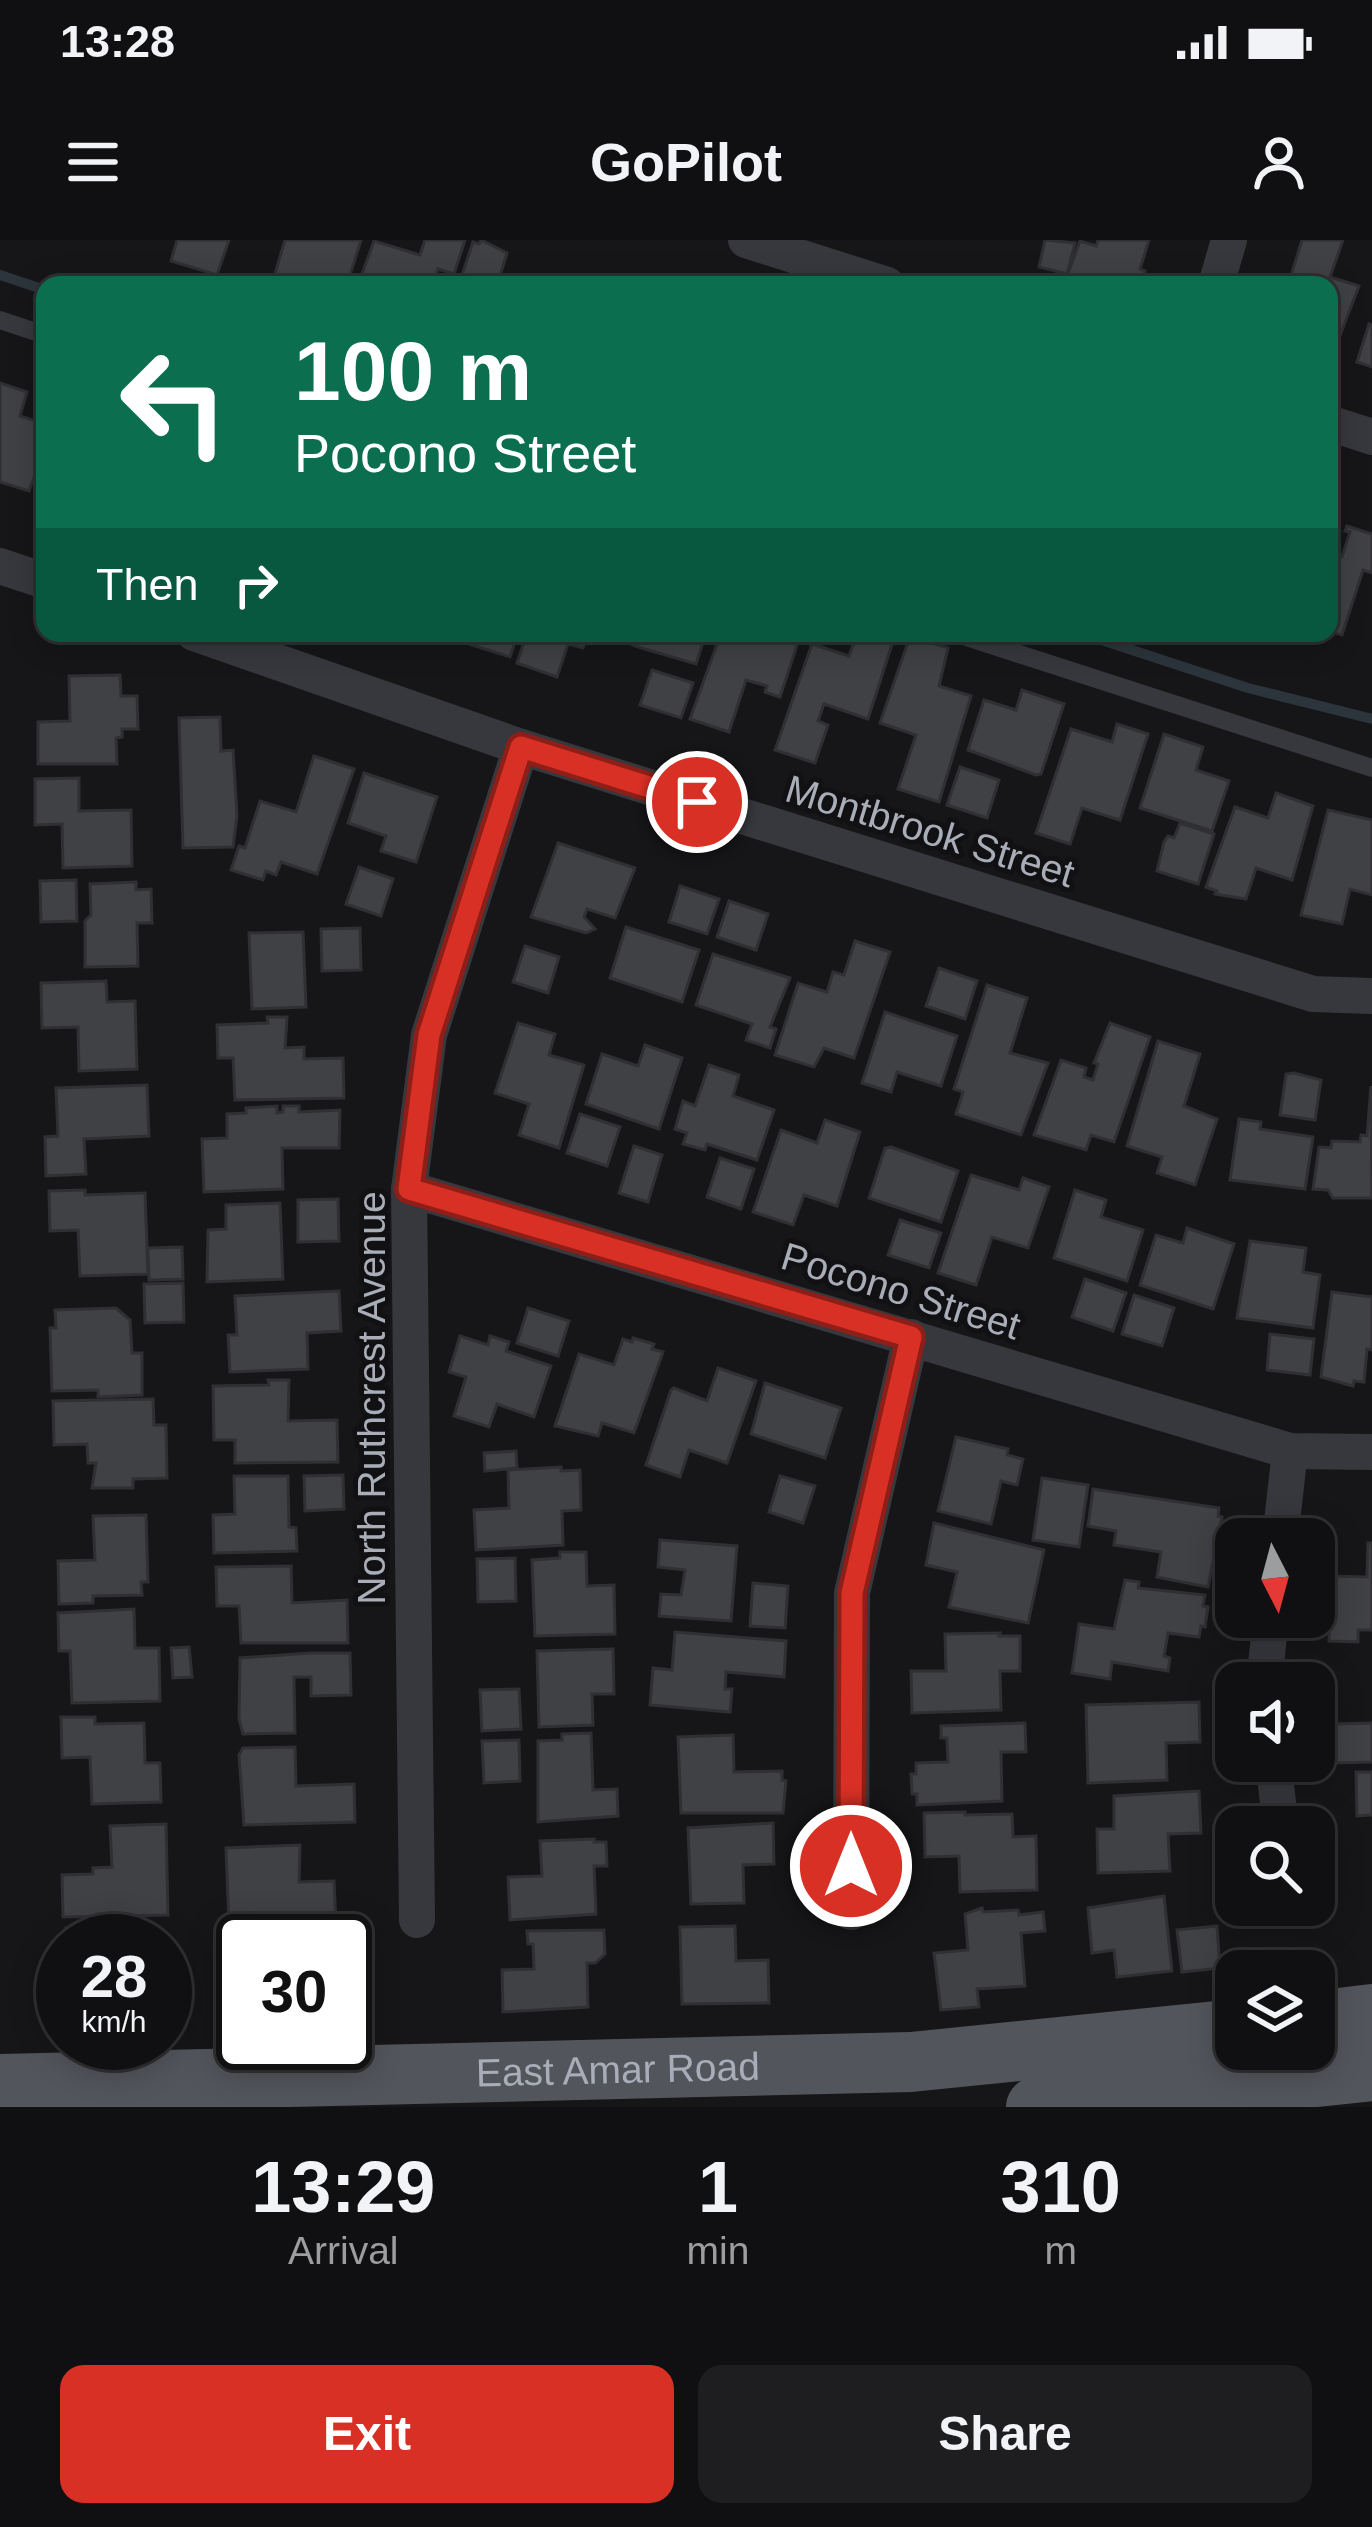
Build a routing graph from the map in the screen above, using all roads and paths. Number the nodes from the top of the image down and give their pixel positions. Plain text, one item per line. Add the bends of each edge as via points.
1 (746, 240) edge
2 (1228, 240) edge
3 (790, 247) edge
4 (864, 276) edge
5 (1218, 276) edge
6 (0, 320) edge
7 (36, 332) edge
8 (1338, 426) edge
9 (1372, 437) edge
10 (0, 566) edge
11 (36, 578) edge
12 (220, 642) edge
13 (983, 642) edge
14 (521, 747) junction
15 (1372, 768) edge
16 (1372, 996) edge
17 (409, 1189) junction
18 (911, 1337) junction
19 (1290, 1451) junction
20 (1372, 1452) edge
21 (1282, 1518) edge
22 (851, 1912) dead end
23 (417, 1920) dead end
24 (1372, 2014) edge
25 (1335, 2018) edge
26 (1215, 2031) edge
27 (1372, 2071) edge
28 (0, 2084) edge
29 (1036, 2107) edge

1 - 3 street
2 - 5 street
3 - 4 street
6 - 7 lane
8 - 9 street
10 - 11 street
12 - 14 street, Montbrook Street
13 - 15 lane
14 - 16 street, Montbrook Street via 1313,994
14 - 17 street, North Ruthcrest Avenue via 429,1035
17 - 18 street, Pocono Street
17 - 23 street, North Ruthcrest Avenue
18 - 19 street, Pocono Street
18 - 22 street via 852,1593
19 - 20 street, Pocono Street
19 - 21 street
24 - 25 main road
26 - 28 main road, East Amar Road via 911,2062
27 - 29 main road

